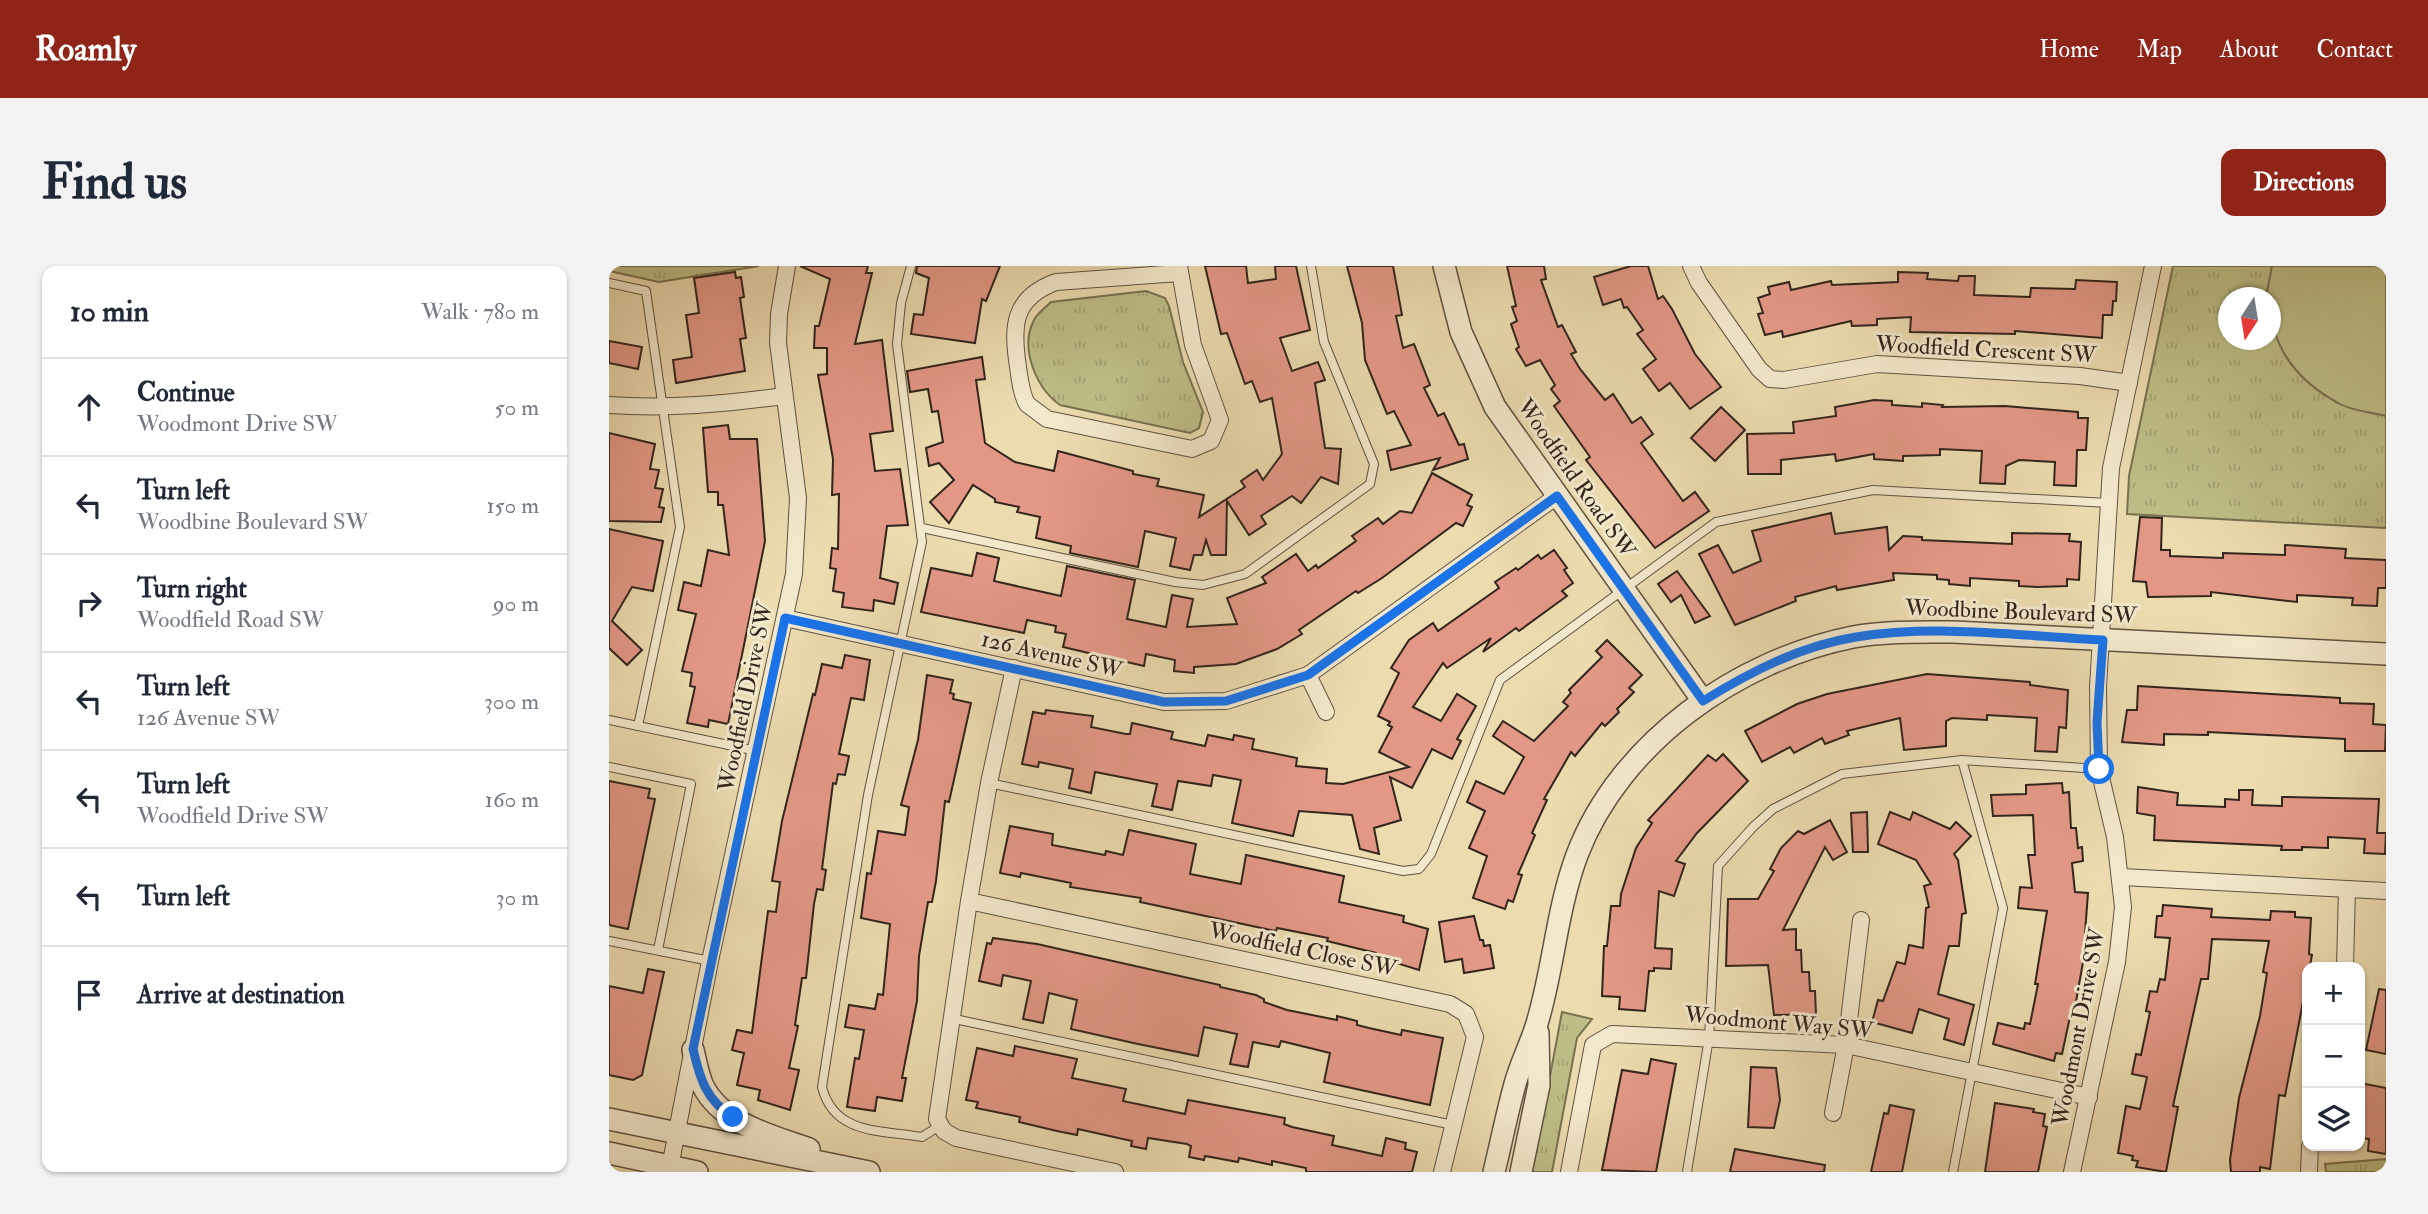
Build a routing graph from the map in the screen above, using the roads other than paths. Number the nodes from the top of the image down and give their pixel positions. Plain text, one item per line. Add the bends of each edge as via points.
1 (787, 266) edge
2 (911, 266) edge
3 (1311, 266) edge
4 (1444, 266) edge
5 (1691, 266) edge
6 (2153, 266) edge
7 (1179, 270) edge
8 (609, 283) edge
9 (2129, 383) junction
10 (784, 396) junction
11 (609, 405) edge
12 (663, 409) junction
13 (1557, 496) junction
14 (2108, 503) junction
15 (922, 528) junction
16 (1624, 591) junction
17 (785, 618) junction
18 (2103, 640) junction
19 (898, 644) junction
20 (2386, 654) edge
21 (1014, 668) junction
22 (1308, 675) junction
23 (1703, 701) junction
24 (1326, 712) dead end
25 (609, 720) edge
26 (638, 726) junction
27 (757, 751) junction
28 (1962, 760) junction
29 (609, 767) edge
30 (2099, 769) junction
31 (989, 783) junction
32 (2122, 877) junction
33 (2347, 889) junction
34 (2386, 891) edge
35 (969, 901) junction
36 (1861, 920) dead end
37 (609, 941) edge
38 (658, 950) junction
39 (710, 961) junction
40 (2345, 962) edge
41 (950, 1018) junction
42 (1538, 1020) junction
43 (1709, 1038) junction
44 (1846, 1045) junction
45 (693, 1049) junction
46 (1974, 1072) junction
47 (2089, 1097) junction
48 (1833, 1113) dead end
49 (609, 1119) edge
50 (941, 1125) junction
51 (1453, 1125) junction
52 (677, 1133) junction
53 (2310, 1151) edge
54 (609, 1153) edge
55 (669, 1169) edge
56 (697, 1172) edge
57 (867, 1172) edge
58 (1115, 1172) edge
59 (1442, 1172) edge
60 (1494, 1172) edge
61 (1521, 1172) edge
62 (1569, 1172) edge
63 (1687, 1172) edge
64 (1953, 1172) edge
65 (2072, 1172) edge
66 (2309, 1172) edge

1 - 10 street, Woodfield Drive SW via 778,334
2 - 15 lane via 897,344
3 - 15 lane via 1324,342 1374,464 1374,475 1370,484 1245,575 1203,585 1175,582
4 - 13 street, Woodfield Road SW via 1461,332 1481,380
5 - 9 street, Woodfield Crescent SW via 1770,379 1877,364
6 - 9 street, Woodmont Drive SW
7 - 7 street via 1056,282 1040,289 1021,308 1014,334 1027,404 1047,419 1192,449 1211,441 1220,419 1193,345
8 - 12 lane via 646,291
9 - 14 street, Woodmont Drive SW
10 - 12 street
10 - 17 street, Woodfield Drive SW via 799,515
11 - 12 street
12 - 26 lane via 680,527
13 - 16 street, Woodfield Road SW
13 - 22 street, 126 Avenue SW
14 - 16 lane via 1873,490 1716,523
14 - 18 street, Woodmont Drive SW
15 - 19 lane
16 - 23 street, Woodfield Road SW
16 - 31 lane via 1500,680 1431,854 1419,869 1403,871
17 - 19 street, 126 Avenue SW
17 - 27 street, Woodfield Drive SW
18 - 20 street, Woodbine Boulevard SW
18 - 23 street, Woodbine Boulevard SW via 1953,632 1853,637 1779,660
18 - 30 street, Woodmont Drive SW
19 - 21 street, 126 Avenue SW
19 - 50 lane via 868,795 823,1087 827,1105 845,1123 922,1137
21 - 22 street, 126 Avenue SW via 1164,702 1226,701
21 - 31 street
22 - 24 street
23 - 42 street, Woodbine Boulevard SW via 1638,761 1595,821 1578,854 1562,905
25 - 26 lane
26 - 27 lane
27 - 39 street, Woodfield Drive SW
28 - 30 lane
28 - 43 lane via 1824,780 1773,808 1717,866
28 - 46 lane via 2003,908
29 - 38 lane via 691,784
30 - 32 street, Woodmont Drive SW
31 - 35 street
32 - 33 street
32 - 47 street, Woodmont Drive SW via 2117,962
33 - 34 street
33 - 40 street
35 - 41 street
35 - 51 street, Woodfield Close SW via 1450,1004 1466,1014 1475,1037
36 - 44 street
37 - 38 lane
38 - 39 lane
39 - 45 street, Woodfield Drive SW
41 - 50 street via 937,1106
41 - 51 lane
42 - 60 street, Woodbine Boulevard SW via 1515,1082
42 - 61 street, Woodbine Boulevard SW via 1539,1085
43 - 44 street, Woodmont Way SW
43 - 62 street, Woodmont Way SW via 1612,1034 1593,1045
43 - 63 lane
44 - 46 street, Woodmont Way SW
44 - 48 street
45 - 52 street, Woodfield Drive SW
45 - 57 street via 701,1083 722,1110 752,1128
46 - 47 street, Woodmont Way SW
46 - 64 lane
47 - 65 street, Woodmont Drive SW
49 - 52 street
50 - 58 street via 956,1138
51 - 59 street, Woodfield Close SW
52 - 55 street, Woodfield Drive SW
52 - 57 street
53 - 66 street
54 - 55 street
55 - 56 street

